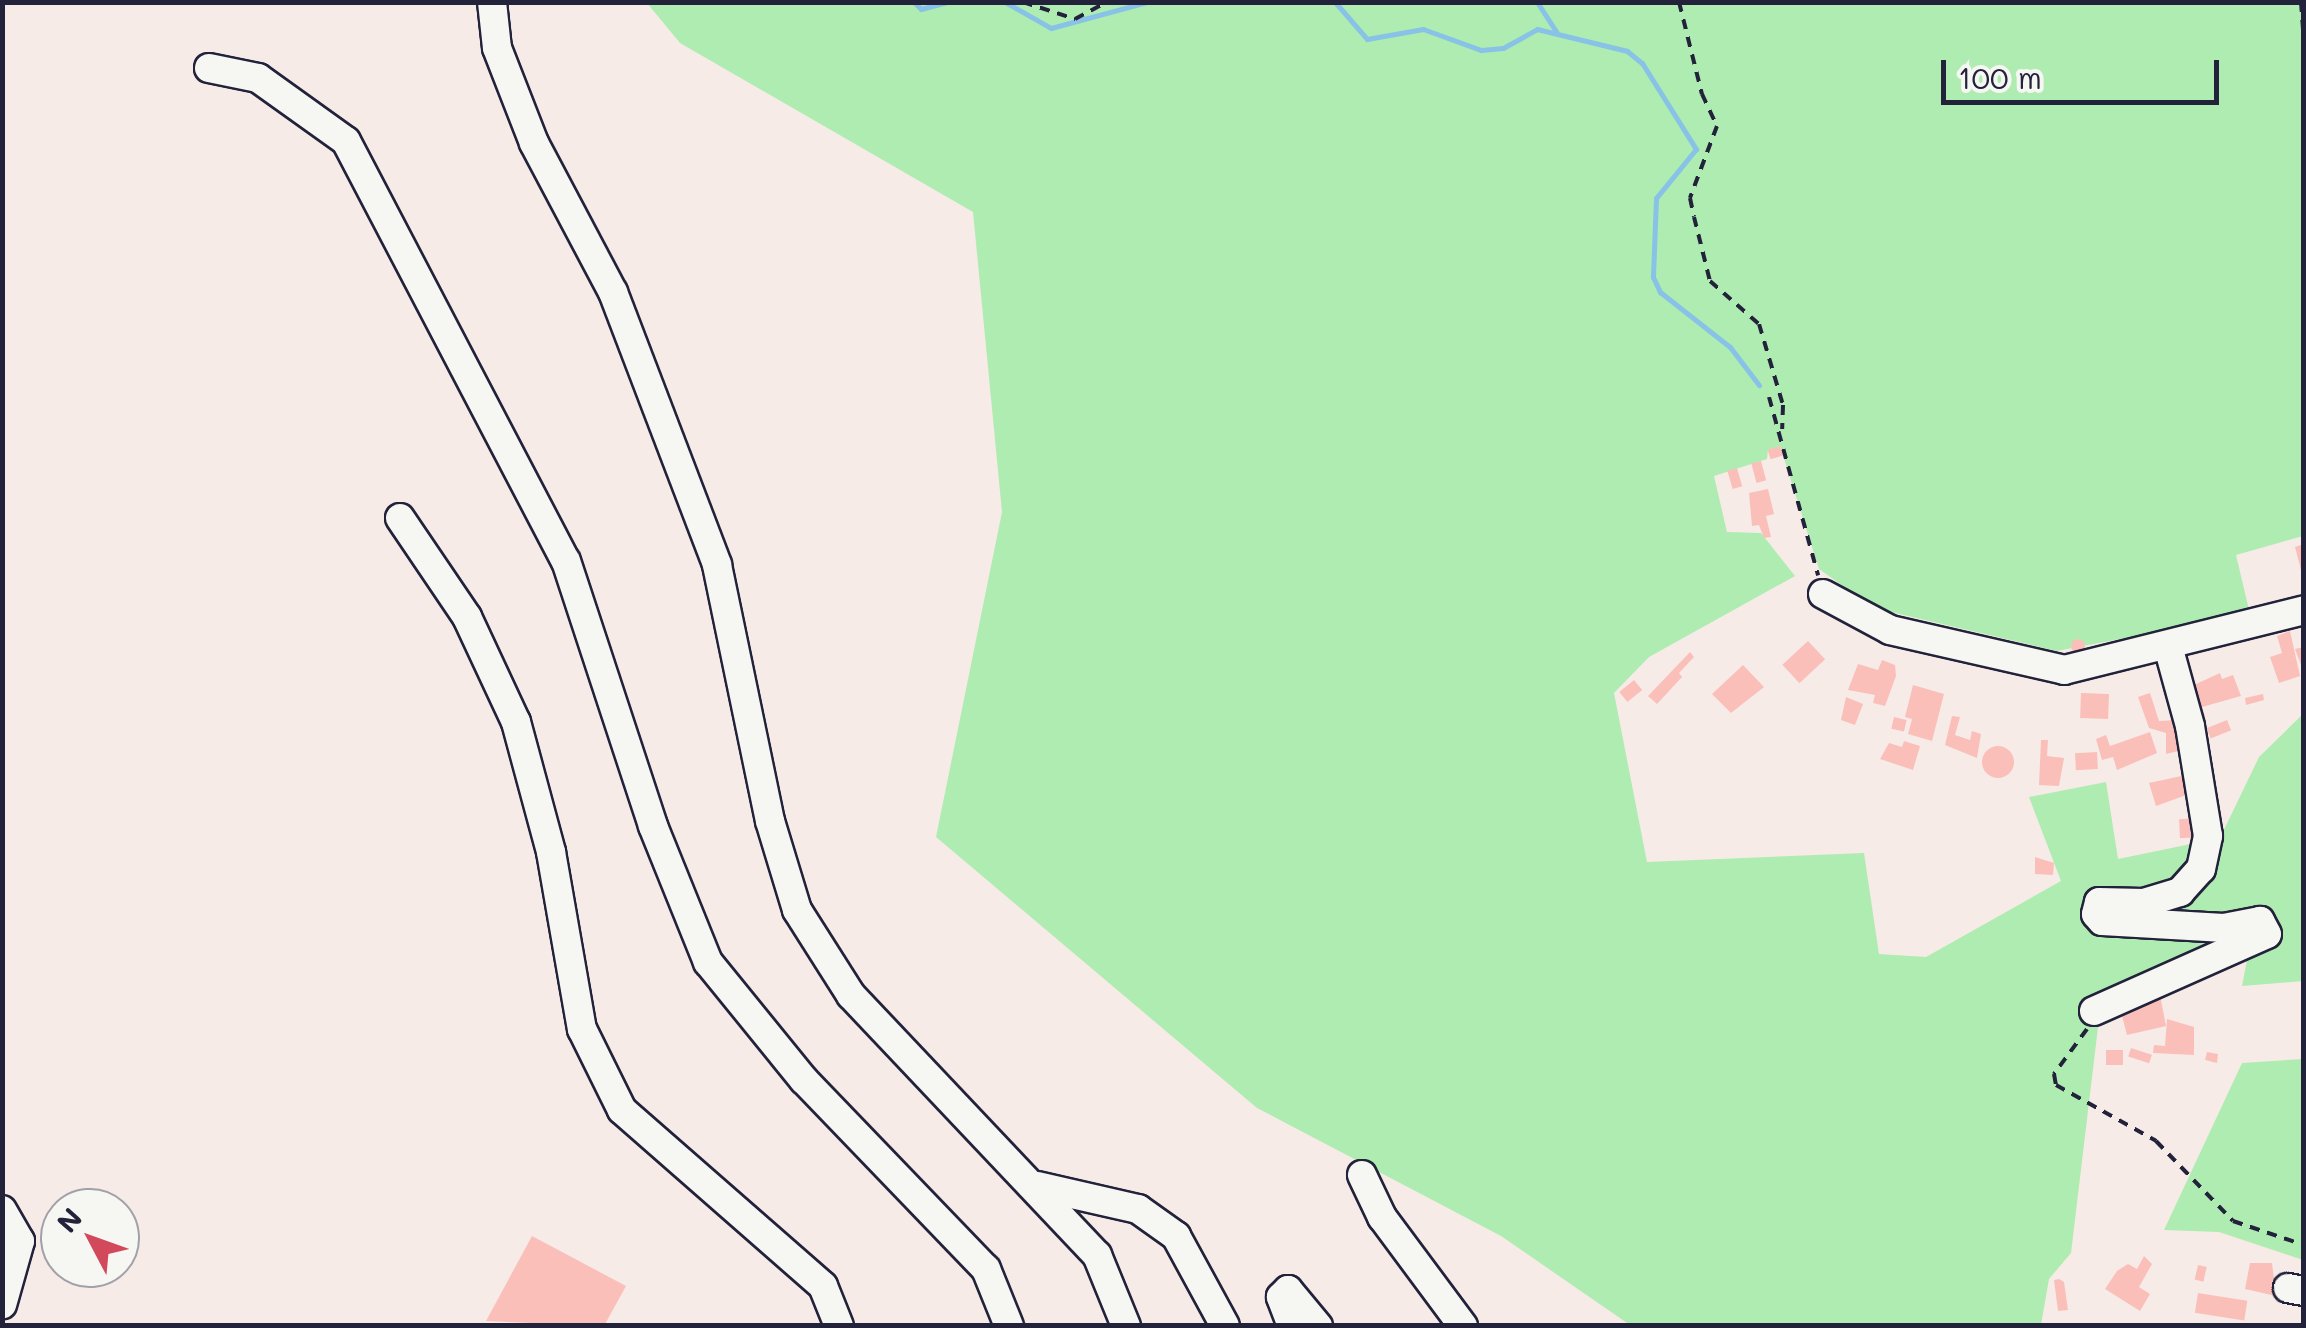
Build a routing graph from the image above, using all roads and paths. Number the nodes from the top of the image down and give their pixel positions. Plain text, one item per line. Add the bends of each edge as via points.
1 (492, 2) edge
2 (1023, 2) edge
3 (1107, 2) edge
4 (1679, 2) edge
5 (2301, 2) edge
6 (2304, 44) edge
7 (209, 68) dead end
8 (1770, 397) dead end
9 (1782, 429) junction
10 (400, 518) dead end
11 (1823, 594) joint
12 (2304, 610) edge
13 (2168, 646) junction
14 (2094, 1011) joint
15 (1362, 1175) dead end
16 (1037, 1186) junction
17 (2, 1210) edge
18 (2304, 1244) edge
19 (2, 1305) edge
20 (839, 1326) edge
21 (1009, 1326) edge
22 (1126, 1326) edge
23 (1225, 1326) edge
24 (1292, 1326) edge
25 (1318, 1326) edge
26 (1463, 1326) edge

1 - 16 street via 497,48 534,143 613,292 717,565 770,821 797,910 851,996
2 - 3 path via 1075,19
4 - 9 path via 1717,126 1717,141 1690,198 1698,233 1710,281 1759,324 1783,406
5 - 6 path
7 - 21 street via 258,78 346,140 566,561 653,826 708,962 804,1080 986,1269
8 - 9 path
9 - 11 path
10 - 20 street via 475,631 516,722 550,852 582,1029 622,1110 823,1286
11 - 13 street via 1890,630 2034,667 2083,669
12 - 13 street
13 - 14 street via 2190,726 2208,836 2202,869 2180,892 2144,902 2099,902 2096,914 2102,921 2224,928 2260,921 2267,934
14 - 18 path via 2083,1040 2054,1074 2056,1085 2122,1117 2233,1221
15 - 26 street via 1382,1218
16 - 22 street via 1097,1255
16 - 23 street via 1138,1209 1176,1236
17 - 19 street via 20,1241
24 - 25 street via 1281,1297 1288,1290

